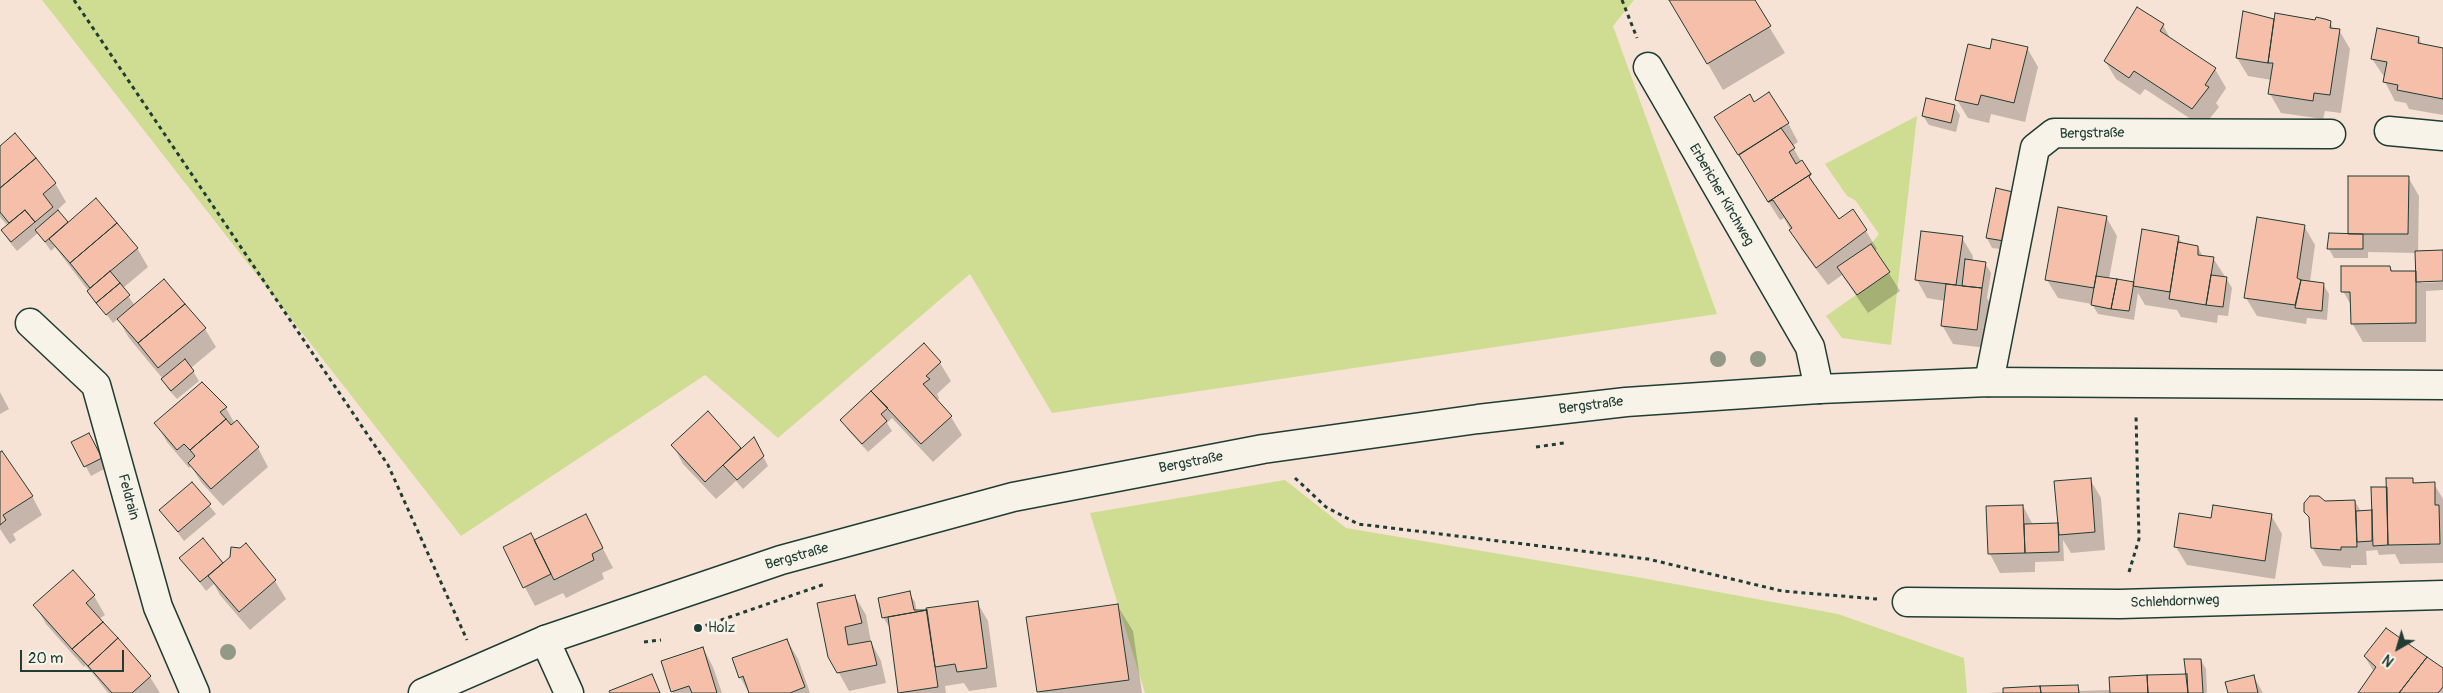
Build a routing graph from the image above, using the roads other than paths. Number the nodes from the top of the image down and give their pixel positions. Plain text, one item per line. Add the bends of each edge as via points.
1 (1648, 67) road end
2 (2389, 130) dead end
3 (2331, 134) dead end
4 (2443, 136) edge
5 (30, 323) dead end
6 (1989, 382) junction
7 (2443, 385) edge
8 (1819, 389) junction
9 (2443, 595) edge
10 (1907, 602) road end
11 (545, 640) junction
12 (195, 693) edge
13 (423, 693) edge
14 (569, 693) edge

1 - 8 street, Erbericher Kirchweg via 1810,347
2 - 4 street
3 - 6 street, Bergstraße via 2054,133 2035,148
5 - 12 street, Feldrain via 96,385 158,607
6 - 7 street, Bergstraße
6 - 8 street, Bergstraße
8 - 11 street, Bergstraße via 1626,402 1478,419 1263,448 1013,497 781,560
9 - 10 street, Schlehdornweg via 2120,604
11 - 13 street, Bergstraße
11 - 14 street

